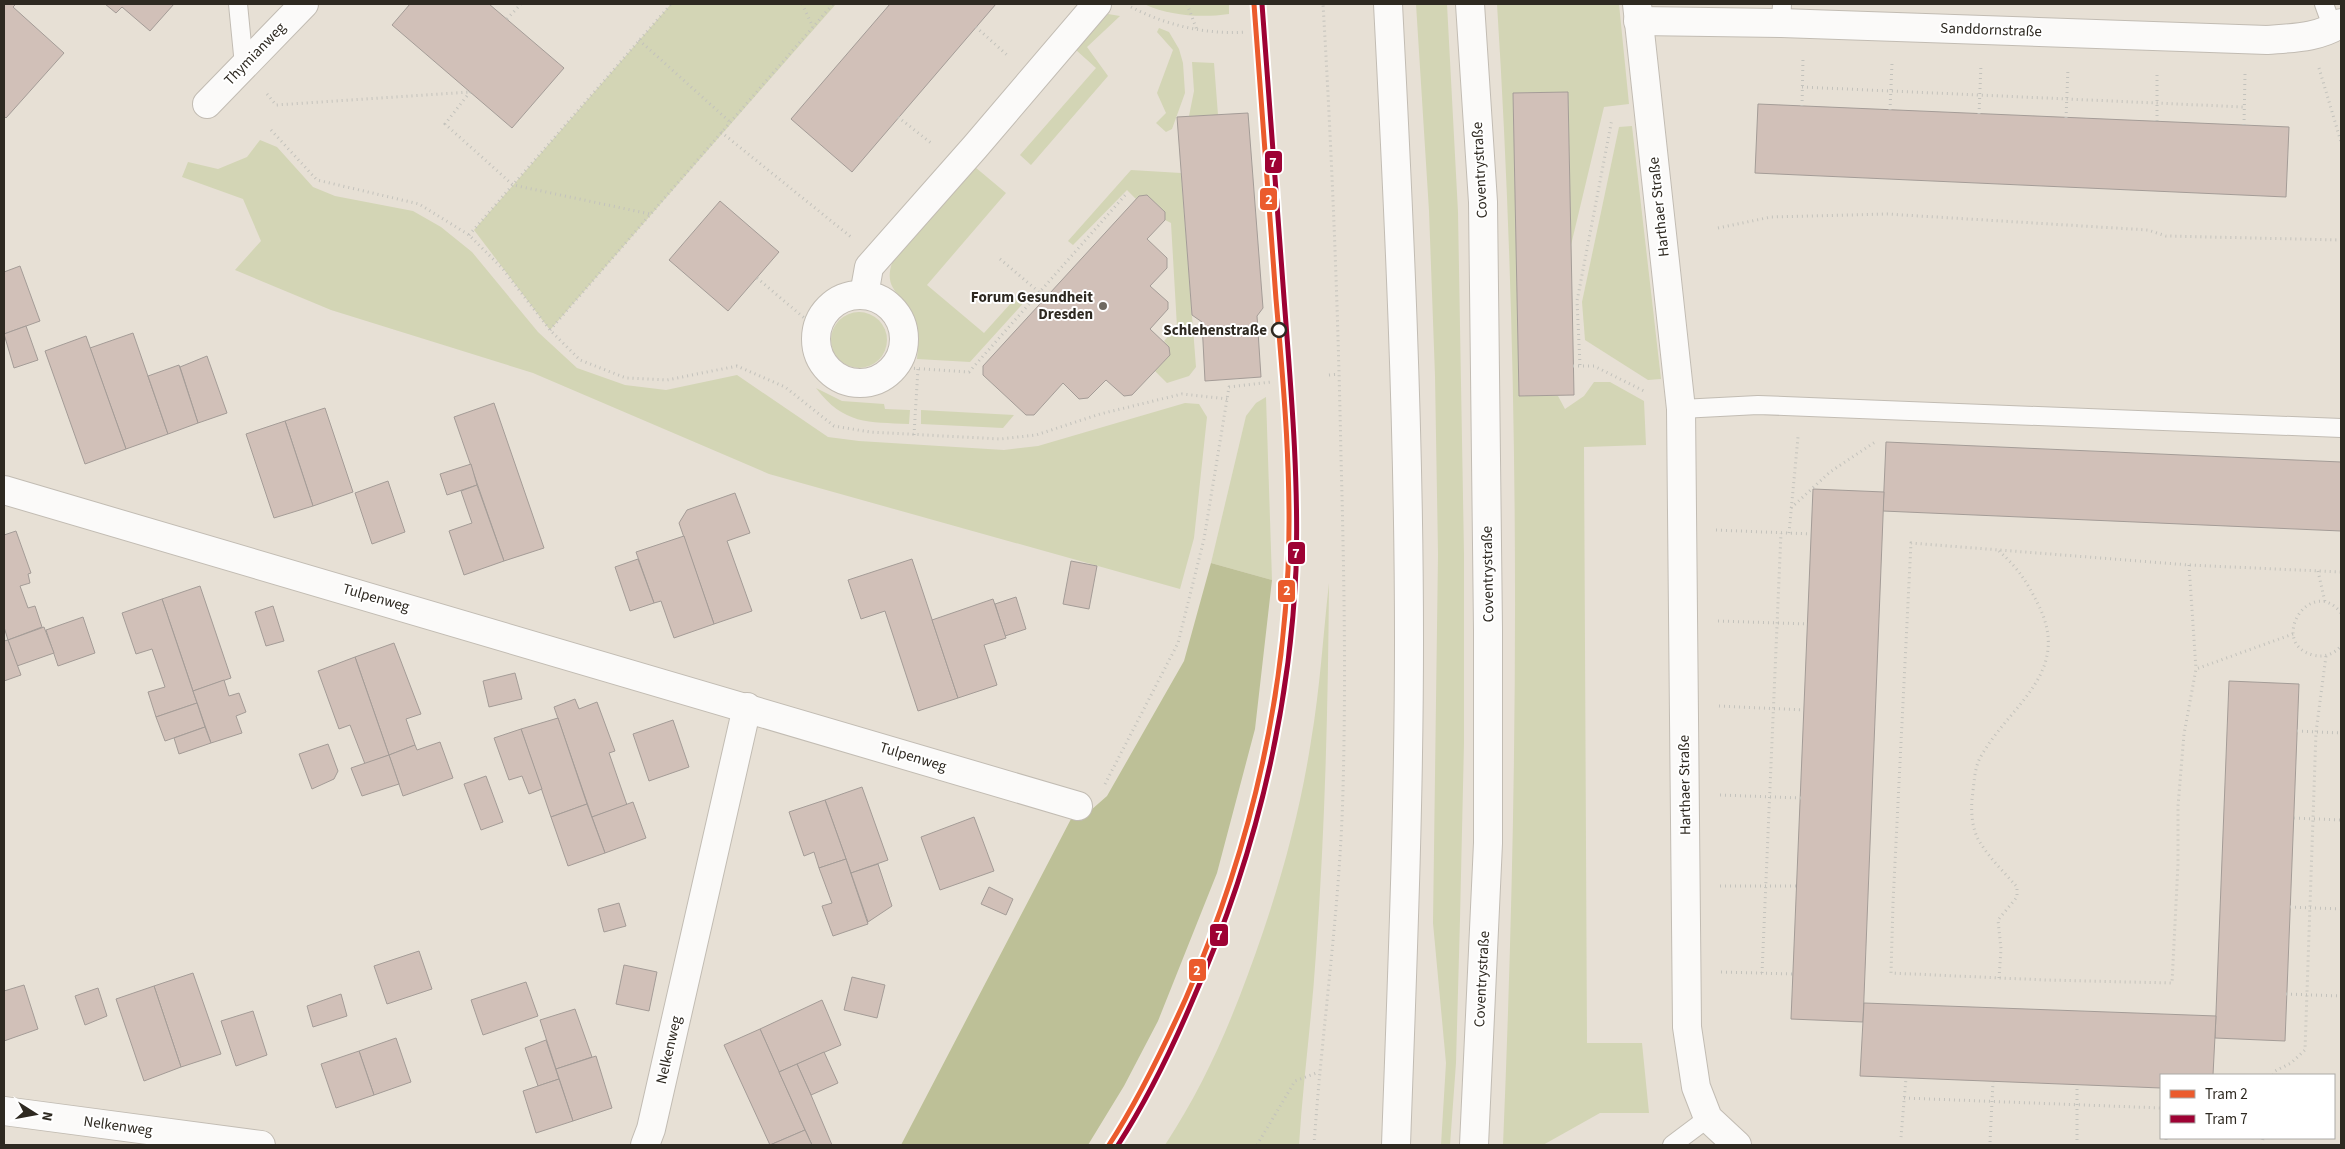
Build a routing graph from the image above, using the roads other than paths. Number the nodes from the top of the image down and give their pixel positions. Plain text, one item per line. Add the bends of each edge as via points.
1 (238, 4) edge
2 (304, 4) edge
3 (1097, 4) edge
4 (1388, 4) edge
5 (1470, 4) edge
6 (1638, 13) edge
7 (1782, 13) edge
8 (2333, 18) edge
9 (244, 65) junction
10 (207, 104) dead end
11 (864, 295) junction
12 (1681, 409) junction
13 (2341, 428) edge
14 (4, 490) edge
15 (748, 707) junction
16 (1078, 806) road end
17 (4, 1111) edge
18 (1708, 1118) junction
19 (261, 1145) edge
20 (644, 1145) edge
21 (1396, 1145) edge
22 (1474, 1145) edge
23 (1672, 1145) edge
24 (1737, 1145) edge

1 - 9 lane
2 - 9 street, Thymianweg
3 - 11 street via 869,267
4 - 21 street via 1402,275 1409,640
5 - 22 street, Coventrystraße via 1483,202 1488,630 1488,843
6 - 7 street, Sanddornstraße
6 - 12 street, Harthaer Straße
7 - 8 street, Sanddornstraße via 2267,40 2301,37
9 - 10 street, Thymianweg
11 - 11 street via 850,295 827,310 816,335 822,362 830,372 851,382 874,380 906,367 901,355 903,328 897,316 888,305
12 - 13 lane via 1758,405
12 - 18 street, Harthaer Straße via 1687,1027 1696,1087
14 - 15 street, Tulpenweg
15 - 16 street, Tulpenweg
15 - 20 street, Nelkenweg via 651,1129
17 - 19 street, Nelkenweg
18 - 23 lane
18 - 24 street, Harthaer Straße

